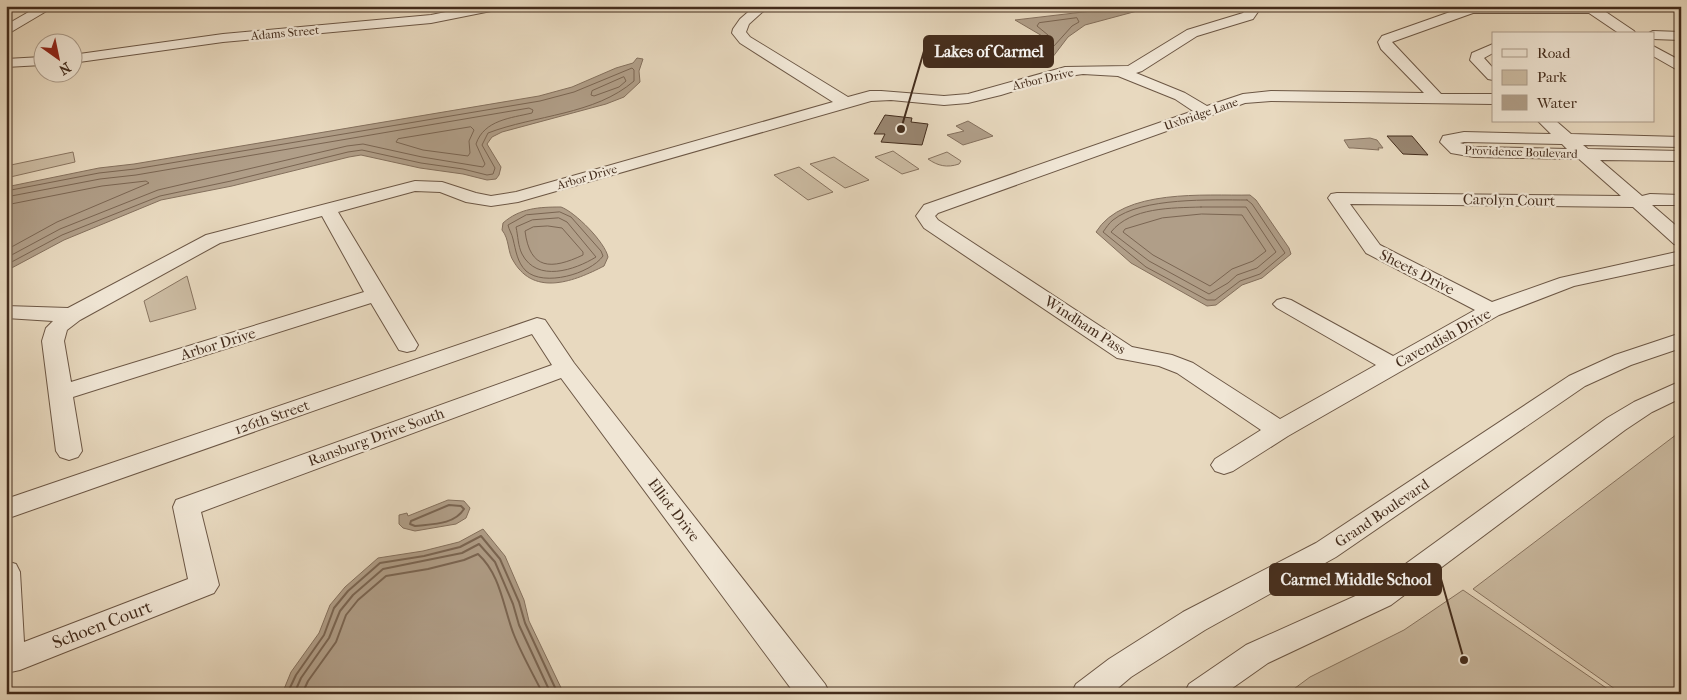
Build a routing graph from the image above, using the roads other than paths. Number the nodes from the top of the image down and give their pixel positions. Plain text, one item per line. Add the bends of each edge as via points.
1 (23, 6) edge
2 (49, 6) edge
3 (496, 6) edge
4 (764, 6) edge
5 (1256, 6) edge
6 (1590, 8) edge
7 (6, 17) edge
8 (6, 31) edge
9 (1626, 32) edge
10 (1654, 36) edge
11 (1681, 36) edge
12 (1492, 48) edge
13 (1654, 51) edge
14 (82, 58) edge
15 (32, 61) edge
16 (6, 62) edge
17 (1681, 68) edge
18 (1122, 72) junction
19 (1492, 75) edge
20 (1438, 99) junction
21 (1492, 99) edge
22 (846, 103) junction
23 (1205, 112) junction
24 (1547, 122) edge
25 (1568, 139) junction
26 (1681, 142) edge
27 (1585, 154) junction
28 (1681, 156) edge
29 (1337, 198) joint
30 (1681, 200) edge
31 (1638, 202) junction
32 (327, 209) junction
33 (925, 216) joint
34 (1681, 240) edge
35 (1681, 257) edge
36 (376, 295) junction
37 (1284, 304) dead end
38 (1490, 310) junction
39 (6, 312) edge
40 (72, 315) junction
41 (537, 325) joint
42 (1681, 340) edge
43 (407, 345) dead end
44 (1393, 365) junction
45 (566, 368) junction
46 (1681, 388) edge
47 (60, 393) junction
48 (1280, 430) junction
49 (69, 452) dead end
50 (1224, 465) dead end
51 (186, 507) joint
52 (6, 509) edge
53 (6, 572) edge
54 (814, 694) edge
55 (1087, 694) edge
56 (1200, 694) edge

1 - 7 street
2 - 8 street
3 - 14 street, Adams Street via 400,23 223,38
4 - 22 street via 744,22 739,33 745,40
5 - 18 street, Arbor Drive via 1248,16 1198,30 1137,68
6 - 9 street
6 - 20 street via 1472,9 1386,40 1386,46
10 - 11 street
12 - 19 street via 1478,55 1477,60
13 - 17 street
15 - 16 street
18 - 22 street, Arbor Drive via 1066,71 954,100 886,94
18 - 23 street via 1180,96
20 - 21 street, Uxbridge Lane
20 - 23 street, Uxbridge Lane via 1271,96 1243,99
22 - 32 street, Arbor Drive via 518,197 491,201 442,187 415,186
23 - 33 street, Uxbridge Lane via 931,209
24 - 25 street
25 - 26 street, Providence Boulevard
25 - 27 street
25 - 27 street, Providence Boulevard via 1464,137 1448,142 1457,149 1474,152
27 - 28 street, Providence Boulevard
27 - 31 street
29 - 31 street, Carolyn Court
29 - 38 street, Sheets Drive via 1373,249
30 - 31 street, Carolyn Court
31 - 34 street
32 - 36 street
32 - 40 street, Arbor Drive via 213,239
33 - 48 street, Windham Pass via 931,224 1125,353 1164,360 1185,368
35 - 38 street, Cavendish Drive via 1590,276
36 - 43 street
36 - 47 street, Arbor Drive
37 - 44 street
38 - 44 street, Cavendish Drive
39 - 40 street
40 - 47 street, Arbor Drive via 57,328 53,341
41 - 45 street, Elliot Drive
41 - 52 street, 126th Street
42 - 55 street, Grand Boulevard via 1622,360 1577,381 1326,550 1178,631 1120,668
44 - 48 street, Cavendish Drive
45 - 51 street, Ransburg Drive South
45 - 54 street, Elliot Drive
46 - 56 street via 1616,424 1381,597 1255,655
47 - 49 street, Arbor Drive
48 - 50 street, Cavendish Drive
51 - 53 street, Schoen Court via 204,585 9,661

